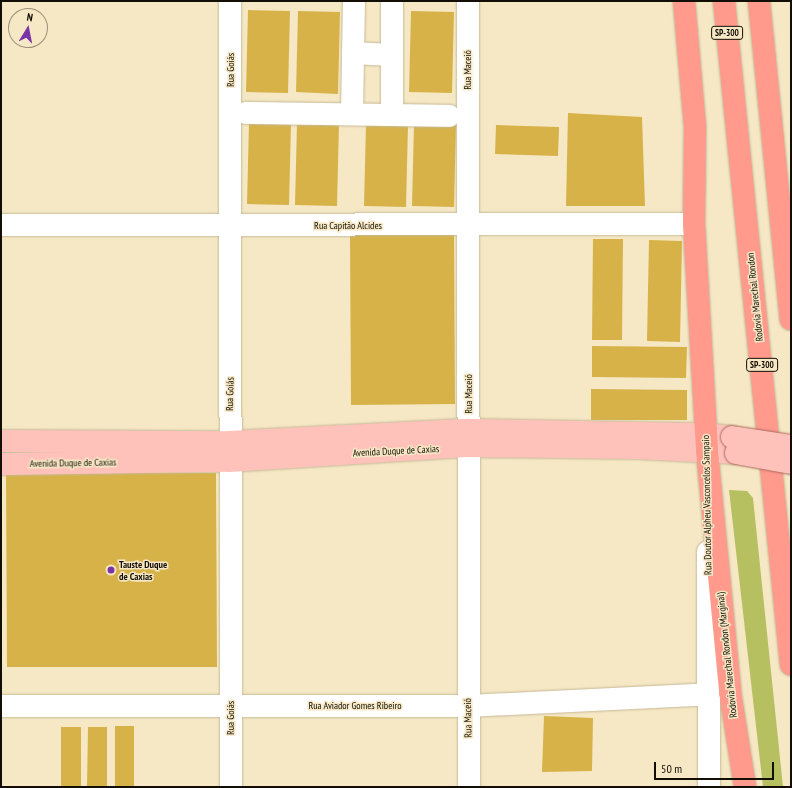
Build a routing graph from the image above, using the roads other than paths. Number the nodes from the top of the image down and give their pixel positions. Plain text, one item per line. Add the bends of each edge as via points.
1 (230, 1) edge
2 (354, 1) edge
3 (392, 1) edge
4 (468, 1) edge
5 (724, 1) edge
6 (759, 1) edge
7 (683, 2) edge
8 (353, 53) junction
9 (391, 55) junction
10 (246, 113) dead end
11 (352, 114) junction
12 (392, 115) junction
13 (449, 116) dead end
14 (694, 224) junction
15 (1, 225) edge
16 (468, 225) junction
17 (232, 226) junction
18 (791, 319) edge
19 (470, 438) junction
20 (1, 441) edge
21 (706, 442) junction
22 (734, 446) junction
23 (791, 446) edge
24 (229, 451) junction
25 (791, 463) edge
26 (1, 464) edge
27 (791, 665) edge
28 (710, 694) junction
29 (1, 706) edge
30 (231, 706) junction
31 (468, 706) junction
32 (231, 787) edge
33 (469, 787) edge
34 (709, 787) edge
35 (745, 787) edge

1 - 17 street, Rua Goiás
2 - 8 street
3 - 9 street
4 - 16 street, Rua Maceió
5 - 27 highway, Rodovia Marechal Rondon / SP-300
6 - 18 highway
7 - 14 highway, Rua Doutor Alpheu Vasconcelos Sampaio via 695,128
8 - 9 street
8 - 11 street
9 - 12 street
10 - 11 street
11 - 12 street
12 - 13 street
14 - 16 street, Rua Capitão Alcides
14 - 21 highway, Rua Doutor Alpheu Vasconcelos Sampaio
15 - 17 street, Rua Capitão Alcides
16 - 17 street, Rua Capitão Alcides
16 - 19 street, Rua Maceió
17 - 24 street, Rua Goiás
19 - 21 main road, Avenida Duque de Caxias
19 - 24 main road, Avenida Duque de Caxias
19 - 31 street, Rua Maceió
20 - 24 main road, Avenida Duque de Caxias
21 - 22 main road, Avenida Duque de Caxias
21 - 28 street, Rua Doutor Alpheu Vasconcelos Sampaio
21 - 35 highway, Rodovia Marechal Rondon (Marginal) via 730,692
22 - 23 main road, Avenida Duque de Caxias, bridge
22 - 25 main road, Avenida Duque de Caxias, bridge
24 - 26 main road, Avenida Duque de Caxias
24 - 30 street, Rua Goiás
28 - 31 street, Rua Aviador Gomes Ribeiro
28 - 34 street, Rua Doutor Alpheu Vasconcelos Sampaio
29 - 30 street, Rua Aviador Gomes Ribeiro
30 - 31 street, Rua Aviador Gomes Ribeiro
30 - 32 street, Rua Goiás
31 - 33 street, Rua Maceió

